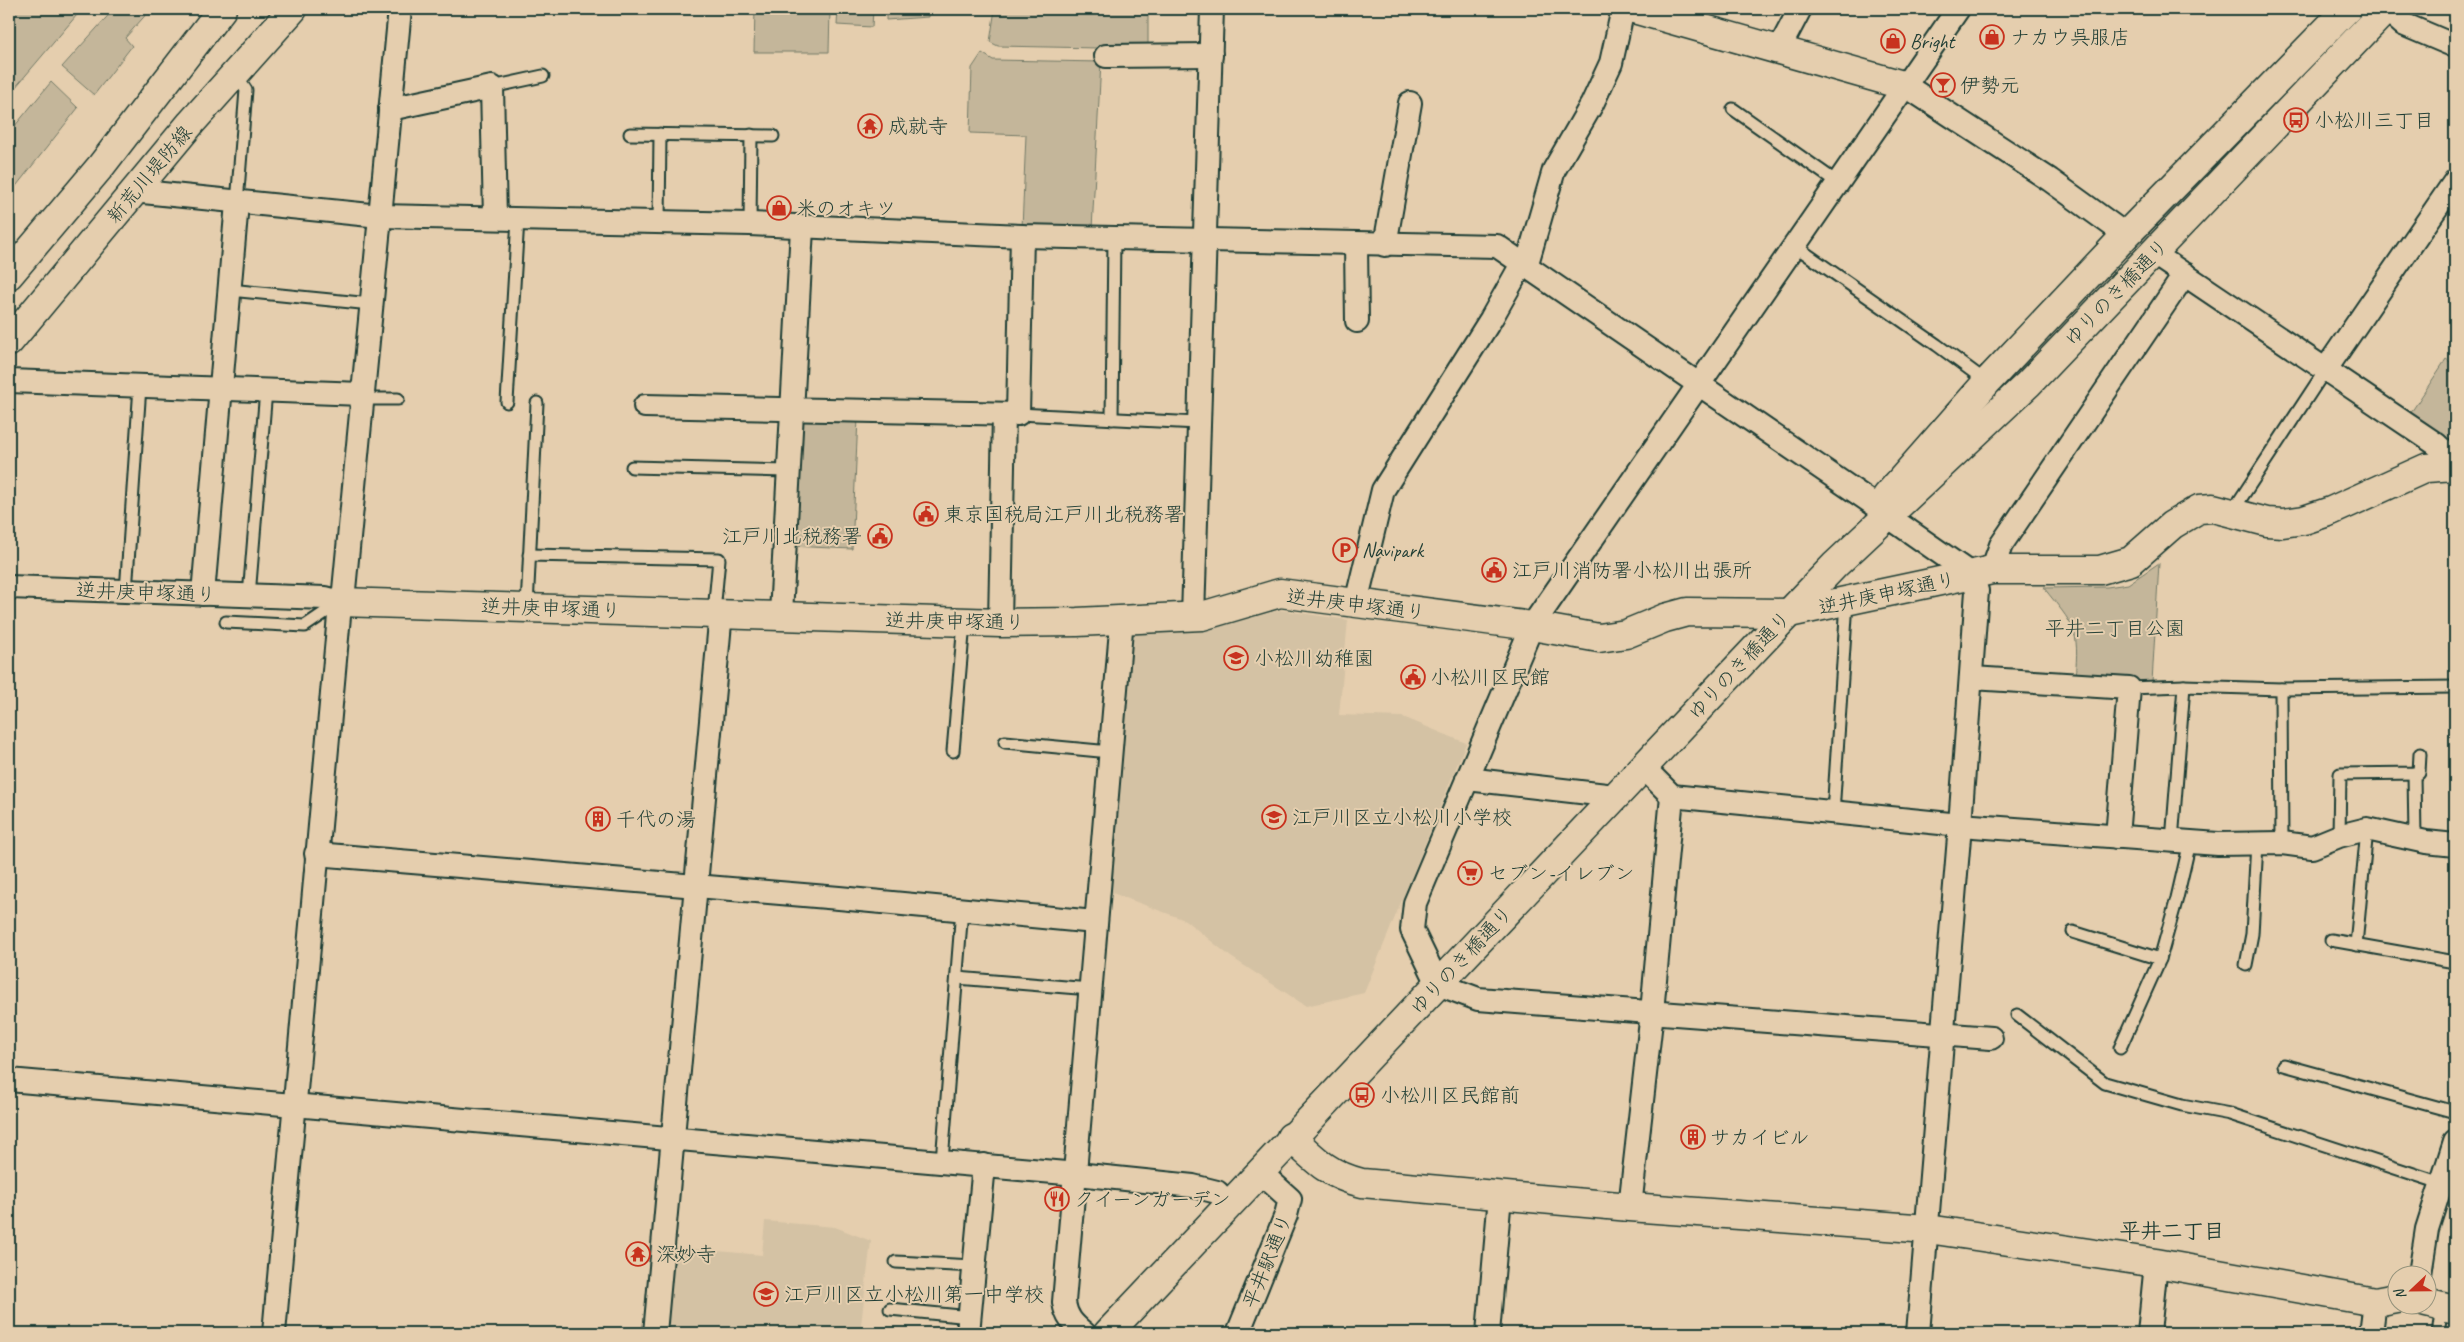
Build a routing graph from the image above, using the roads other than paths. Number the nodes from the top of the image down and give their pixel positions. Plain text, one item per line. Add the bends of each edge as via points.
1 (222, 9) edge
2 (293, 9) edge
3 (400, 9) edge
4 (1212, 9) edge
5 (1623, 9) edge
6 (1634, 9) edge
7 (1800, 9) edge
8 (1958, 9) edge
9 (2386, 9) edge
10 (2345, 10) edge
11 (1673, 14) edge
12 (2455, 46) edge
13 (1779, 49) junction
14 (1210, 55) junction
15 (1106, 56) dead end
16 (234, 73) junction
17 (542, 76) dead end
18 (1906, 86) junction
19 (492, 87) junction
20 (1410, 103) dead end
21 (390, 109) junction
22 (1733, 109) dead end
23 (630, 134) dead end
24 (660, 134) junction
25 (752, 136) junction
26 (774, 136) dead end
27 (2455, 181) edge
28 (1838, 183) junction
29 (133, 191) junction
30 (237, 203) junction
31 (380, 216) junction
32 (495, 218) junction
33 (518, 219) junction
34 (659, 222) junction
35 (750, 224) junction
36 (802, 228) junction
37 (1022, 236) junction
38 (2126, 236) junction
39 (1114, 237) junction
40 (1204, 240) junction
41 (1356, 244) junction
42 (1385, 245) junction
43 (1795, 246) junction
44 (2154, 254) junction
45 (1524, 265) junction
46 (2185, 274) junction
47 (9, 275) edge
48 (230, 290) junction
49 (371, 304) junction
50 (1357, 321) dead end
51 (9, 342) edge
52 (2326, 370) junction
53 (9, 381) edge
54 (1987, 382) junction
55 (140, 386) junction
56 (1700, 386) junction
57 (221, 389) junction
58 (266, 390) junction
59 (362, 394) junction
60 (398, 399) dead end
61 (507, 402) dead end
62 (537, 403) dead end
63 (645, 406) dead end
64 (791, 409) junction
65 (1011, 414) junction
66 (1112, 419) junction
67 (1198, 423) junction
68 (2455, 462) edge
69 (632, 466) dead end
70 (2455, 466) edge
71 (788, 471) junction
72 (1883, 512) junction
73 (2232, 512) junction
74 (529, 555) junction
75 (1982, 573) junction
76 (9, 588) edge
77 (126, 592) junction
78 (204, 594) junction
79 (249, 596) junction
80 (340, 602) junction
81 (1847, 602) junction
82 (1356, 603) junction
83 (527, 607) junction
84 (717, 612) junction
85 (1789, 613) junction
86 (781, 614) junction
87 (1193, 616) junction
88 (1122, 618) junction
89 (226, 622) dead end
90 (964, 623) junction
91 (1000, 623) junction
92 (1532, 626) junction
93 (1972, 678) junction
94 (2184, 686) junction
95 (2455, 687) edge
96 (2129, 688) junction
97 (2281, 689) junction
98 (1005, 742) dead end
99 (953, 751) dead end
100 (1110, 752) junction
101 (2420, 754) dead end
102 (1643, 767) junction
103 (2414, 773) junction
104 (1467, 779) junction
105 (1615, 796) junction
106 (1672, 796) junction
107 (1833, 813) junction
108 (1960, 825) junction
109 (2367, 829) junction
110 (2339, 836) junction
111 (2118, 837) junction
112 (2415, 839) junction
113 (2181, 841) junction
114 (2257, 843) junction
115 (2282, 843) junction
116 (2455, 845) edge
117 (316, 854) junction
118 (697, 887) junction
119 (962, 909) junction
120 (1095, 922) junction
121 (2073, 932) dead end
122 (2331, 940) dead end
123 (2356, 945) junction
124 (2160, 959) junction
125 (2455, 962) edge
126 (2246, 965) dead end
127 (957, 978) junction
128 (1438, 984) junction
129 (1090, 989) junction
130 (1652, 1012) junction
131 (2017, 1015) dead end
132 (1942, 1034) junction
133 (1991, 1038) dead end
134 (2120, 1048) dead end
135 (2284, 1065) dead end
136 (9, 1080) edge
137 (294, 1106) junction
138 (2455, 1112) edge
139 (673, 1137) junction
140 (1291, 1137) junction
141 (2455, 1141) edge
142 (942, 1161) junction
143 (984, 1165) junction
144 (1260, 1172) junction
145 (1077, 1174) junction
146 (2441, 1183) junction
147 (1500, 1196) junction
148 (1230, 1205) junction
149 (1630, 1207) junction
150 (1928, 1229) junction
151 (896, 1262) dead end
152 (2156, 1262) junction
153 (2422, 1264) edge
154 (974, 1266) junction
155 (2386, 1300) edge
156 (890, 1309) dead end
157 (969, 1325) edge
158 (274, 1333) edge
159 (654, 1333) edge
160 (1084, 1333) edge
161 (1108, 1333) edge
162 (1238, 1333) edge
163 (1488, 1333) edge
164 (1918, 1333) edge
165 (2149, 1333) edge
166 (2371, 1333) edge

1 - 47 main road, 新荒川堤防線 via 101,166
2 - 16 main road, 新荒川堤防線
3 - 21 street
4 - 14 street
5 - 45 street via 1610,63 1592,104 1554,170
6 - 11 main road
7 - 13 street
8 - 18 street
9 - 12 street via 2403,24
9 - 44 main road, ゆりのき橋通り
10 - 38 main road, ゆりのき橋通り
11 - 13 main road
13 - 18 main road
14 - 15 street
14 - 40 street
16 - 29 main road, 新荒川堤防線
16 - 30 lane via 246,90
17 - 19 lane
18 - 28 street
18 - 38 street via 2050,180
19 - 21 street
19 - 32 street
20 - 42 street
21 - 31 street
22 - 28 lane
23 - 24 lane
24 - 25 lane
24 - 34 lane
25 - 26 lane
25 - 35 lane
27 - 52 street
28 - 43 street
29 - 30 street
29 - 51 main road, 新荒川堤防線
30 - 31 street
30 - 48 street
31 - 32 street
31 - 49 street
32 - 33 street
33 - 34 street
33 - 61 lane
34 - 35 street
35 - 36 street
36 - 37 street
36 - 64 street
37 - 39 street
37 - 65 street
38 - 54 main road, ゆりのき橋通り
39 - 40 street
39 - 66 lane
40 - 41 street
40 - 67 street
41 - 42 street
41 - 50 street
42 - 45 street via 1497,246
43 - 54 lane
43 - 56 street
44 - 46 street
44 - 72 main road, ゆりのき橋通り via 2028,384
45 - 56 street via 1615,324
45 - 82 street via 1383,490
46 - 52 street
46 - 75 street
48 - 49 lane
48 - 57 street
49 - 59 street
52 - 68 street via 2436,444
52 - 73 lane
53 - 55 street
54 - 72 main road, ゆりのき橋通り
55 - 57 street
55 - 77 lane
56 - 72 street
56 - 92 street
57 - 58 street
57 - 78 street
58 - 59 street
58 - 79 lane
59 - 60 lane via 370,398
59 - 80 street via 344,590
62 - 74 lane
63 - 64 street
64 - 65 street
64 - 71 street
65 - 66 lane
65 - 91 street
66 - 67 lane
67 - 87 street
69 - 71 lane
70 - 73 main road, 逆井庚申塚通り via 2419,471 2304,520 2267,522
71 - 86 street
72 - 75 street
72 - 85 main road, ゆりのき橋通り
73 - 75 main road, 逆井庚申塚通り via 2199,509 2185,516 2130,561 2116,567
74 - 83 lane
74 - 84 lane via 718,559
75 - 81 main road, 逆井庚申塚通り
75 - 93 street
76 - 77 street, 逆井庚申塚通り
77 - 78 street, 逆井庚申塚通り
78 - 79 street, 逆井庚申塚通り
79 - 80 street, 逆井庚申塚通り via 325,598
80 - 83 main road, 逆井庚申塚通り
80 - 89 lane via 305,626
80 - 117 street
81 - 85 main road, 逆井庚申塚通り
81 - 107 lane
82 - 87 main road, 逆井庚申塚通り via 1280,593
82 - 92 main road, 逆井庚申塚通り
83 - 84 main road, 逆井庚申塚通り
84 - 86 main road, 逆井庚申塚通り
84 - 118 street
85 - 92 main road, 逆井庚申塚通り via 1687,612 1626,634 1599,638
85 - 102 main road, ゆりのき橋通り
86 - 90 main road, 逆井庚申塚通り
87 - 88 main road, 逆井庚申塚通り
88 - 91 main road, 逆井庚申塚通り
88 - 100 street
90 - 91 main road, 逆井庚申塚通り
90 - 99 lane
92 - 104 street
93 - 96 street
93 - 108 street
94 - 96 lane
94 - 97 lane
94 - 113 lane
95 - 97 lane
96 - 111 street
97 - 115 lane
98 - 100 lane
100 - 120 street
101 - 103 lane via 2419,773
102 - 105 main road, ゆりのき橋通り
102 - 106 street
103 - 110 lane via 2340,774
103 - 112 lane
104 - 105 street
104 - 128 street via 1415,903 1412,930
105 - 128 main road, ゆりのき橋通り
106 - 107 street
106 - 130 street
107 - 108 street
108 - 111 street
108 - 132 street
109 - 110 street
109 - 112 street
109 - 123 lane
110 - 115 street via 2312,847
111 - 113 street
112 - 116 street
113 - 114 street
113 - 124 lane via 2178,898
114 - 115 street
114 - 126 lane via 2252,934
117 - 118 street
117 - 137 street
118 - 119 street
118 - 139 street
119 - 120 street
119 - 127 lane
120 - 129 street
121 - 124 lane
122 - 123 lane
123 - 125 lane
124 - 134 lane
127 - 129 lane
127 - 142 lane
128 - 130 street via 1478,999
128 - 140 main road, ゆりのき橋通り
129 - 145 street
130 - 132 street
130 - 149 street
131 - 146 lane via 2105,1082 2182,1105 2230,1114
132 - 133 street
132 - 150 street
135 - 138 lane
136 - 137 street
137 - 139 street
137 - 158 street
139 - 142 street
139 - 159 street
140 - 144 main road, ゆりのき橋通り
140 - 147 main road via 1319,1164 1348,1180
141 - 146 street
142 - 143 street
143 - 145 street
143 - 154 street
144 - 148 main road, ゆりのき橋通り
144 - 162 street, 平井駅通り via 1290,1199
145 - 148 street via 1193,1186 1217,1192
145 - 160 street via 1064,1302 1069,1318
146 - 153 street via 2427,1230
147 - 149 main road
147 - 163 street
148 - 161 main road, ゆりのき橋通り
149 - 150 main road
150 - 152 main road
150 - 164 street
151 - 154 lane
152 - 155 main road
152 - 165 street
154 - 157 street
155 - 166 street
156 - 157 lane

